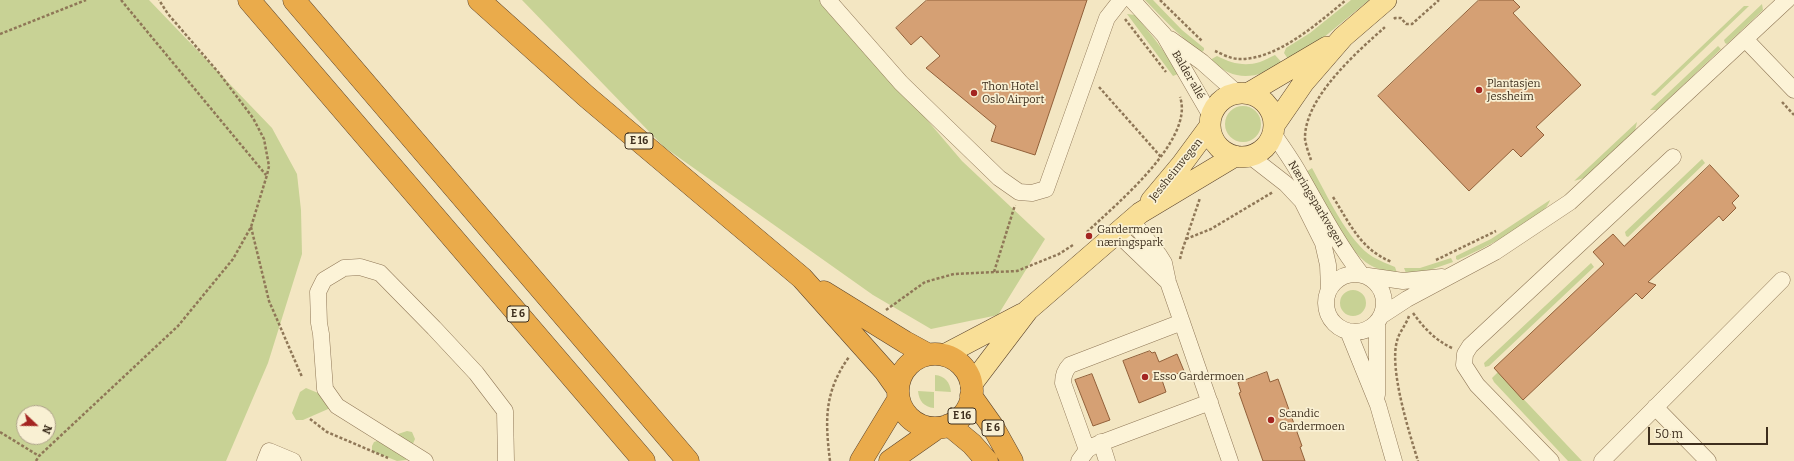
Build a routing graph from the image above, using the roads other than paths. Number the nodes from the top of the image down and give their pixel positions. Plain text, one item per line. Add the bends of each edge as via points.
1 (249, 0) edge
2 (294, 0) edge
3 (479, 0) edge
4 (828, 0) edge
5 (1132, 0) edge
6 (1386, 0) edge
7 (1785, 0) edge
8 (1118, 3) edge
9 (1164, 35) junction
10 (1343, 37) junction
11 (1745, 39) junction
12 (1794, 90) edge
13 (1243, 93) junction
14 (1210, 121) junction
15 (1274, 129) junction
16 (1243, 156) junction
17 (1673, 157) dead end
18 (1130, 222) junction
19 (1364, 275) junction
20 (1450, 276) junction
21 (802, 278) junction
22 (1782, 280) dead end
23 (1329, 289) junction
24 (1028, 310) junction
25 (1379, 320) junction
26 (1182, 322) junction
27 (1348, 331) junction
28 (936, 355) junction
29 (971, 390) junction
30 (898, 394) junction
31 (1210, 402) junction
32 (1378, 405) junction
33 (1655, 407) junction
34 (943, 427) junction
35 (1089, 451) edge
36 (265, 461) edge
37 (294, 461) edge
38 (425, 461) edge
39 (506, 461) edge
40 (644, 461) edge
41 (688, 461) edge
42 (861, 461) edge
43 (890, 461) edge
44 (987, 461) edge
45 (1012, 461) edge
46 (1107, 461) edge
47 (1230, 461) edge
48 (1394, 461) edge
49 (1551, 461) edge
50 (1602, 461) edge
51 (1708, 461) edge

1 - 40 highway, E 6
2 - 41 highway
3 - 21 highway, E 16 via 582,92
4 - 8 street via 901,83 999,178 1019,192 1032,193 1046,189 1107,18
5 - 9 street, Balder allé
6 - 10 main road
7 - 11 street
9 - 13 street, Balder allé
9 - 14 street, Balder allé
10 - 13 main road
10 - 15 main road via 1304,82
11 - 12 street
11 - 20 street via 1570,202 1495,252
13 - 14 main road via 1226,97 1221,101
13 - 15 main road via 1264,101 1273,115
14 - 16 main road via 1211,134 1218,145 1227,153
14 - 18 main road, Jessheimvegen via 1186,159
15 - 16 main road via 1264,148
15 - 19 street, Næringsparkvegen via 1349,259
16 - 18 main road, Jessheimvegen
16 - 23 street, Næringsparkvegen via 1286,184 1302,201 1323,243
17 - 49 street via 1470,346 1465,354 1464,365 1477,385
18 - 24 main road, Jessheimvegen
18 - 26 street via 1153,245 1162,259
19 - 20 street via 1403,281
19 - 23 street via 1342,276
19 - 25 street, Næringsparkvegen via 1380,287 1383,294 1384,302
20 - 25 street via 1407,299
21 - 28 highway, E 16 via 904,342
21 - 30 highway, E 16 via 885,371
22 - 33 street
23 - 27 street, Næringsparkvegen via 1326,298 1328,315 1336,325
24 - 28 main road, Jessheimvegen
24 - 29 main road, Jessheimvegen
25 - 27 street via 1364,331
25 - 32 street, Næringsparkvegen
26 - 31 street
26 - 35 street via 1067,368 1063,383
27 - 32 street, Næringsparkvegen
28 - 29 highway, E 16 via 954,359 962,366 968,375
28 - 30 highway via 916,358 907,366 900,376
29 - 34 highway, E 16 via 968,408 960,418
29 - 45 highway, E 6
30 - 34 highway, E 16 via 903,410 917,424
30 - 42 highway
31 - 35 street
31 - 47 street
32 - 48 street, Næringsparkvegen
33 - 50 street
33 - 51 street
34 - 43 highway, E 16
34 - 44 highway, E 6 via 972,444
35 - 46 street
36 - 37 street via 269,451
38 - 39 street via 337,406 325,389 318,292 324,280 344,268 360,267 380,273 476,373 505,411

